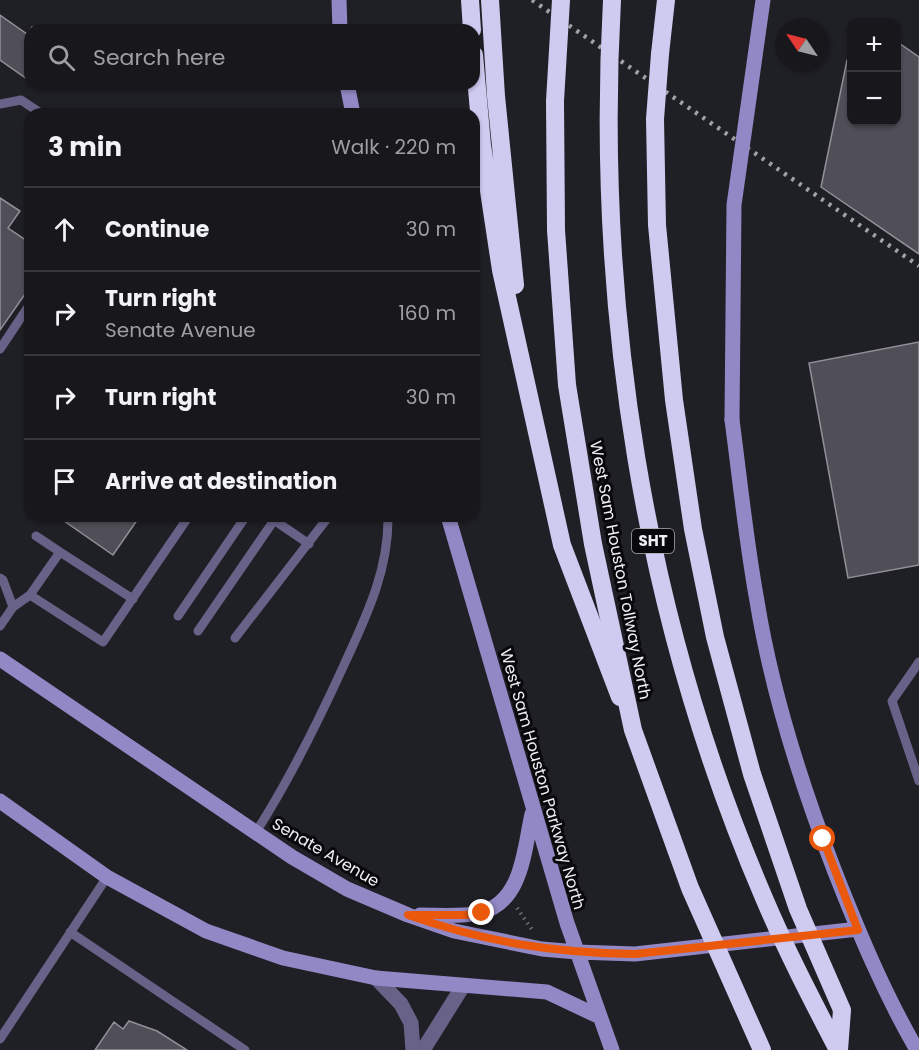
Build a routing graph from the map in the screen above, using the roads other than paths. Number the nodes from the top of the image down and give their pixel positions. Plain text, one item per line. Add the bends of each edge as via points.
1 (339, 0) edge
2 (470, 0) edge
3 (490, 0) edge
4 (561, 0) edge
5 (612, 0) edge
6 (666, 0) edge
7 (763, 0) edge
8 (340, 24) edge
9 (472, 24) edge
10 (348, 90) edge
11 (477, 90) edge
12 (0, 105) edge
13 (33, 108) edge
14 (351, 108) edge
15 (479, 108) edge
16 (480, 122) edge
17 (24, 313) edge
18 (0, 349) edge
19 (530, 393) junction
20 (185, 522) edge
21 (242, 522) edge
22 (270, 522) edge
23 (280, 522) edge
24 (325, 522) edge
25 (387, 522) edge
26 (450, 522) edge
27 (36, 536) dead end
28 (309, 544) junction
29 (60, 552) junction
30 (0, 578) edge
31 (30, 595) junction
32 (133, 599) junction
33 (13, 607) junction
34 (178, 616) dead end
35 (0, 626) edge
36 (198, 631) dead end
37 (235, 638) dead end
38 (0, 659) edge
39 (919, 662) edge
40 (633, 730) junction
41 (919, 781) edge
42 (0, 801) edge
43 (533, 811) junction
44 (256, 832) junction
45 (107, 877) junction
46 (408, 915) junction
47 (858, 930) junction
48 (70, 932) junction
49 (577, 952) junction
50 (376, 978) junction
51 (463, 986) junction
52 (600, 1017) junction
53 (0, 1040) edge
54 (245, 1050) edge
55 (412, 1050) edge
56 (423, 1050) edge
57 (612, 1050) edge
58 (762, 1050) edge
59 (838, 1050) edge
60 (917, 1050) edge

1 - 8 main road
2 - 9 highway
3 - 19 highway via 508,221
4 - 40 highway, West Sam Houston Tollway North, bridge via 555,101 556,230 567,385 593,544
5 - 59 highway, SHT, bridge via 608,119 612,248 626,388 652,540 702,729 737,829 782,939
6 - 59 highway, bridge via 656,118 657,225 687,490 712,622 749,764 795,901 842,1010
7 - 47 main road, bridge via 734,205 732,420 757,602 774,685 796,761
10 - 14 main road
11 - 15 highway
12 - 13 lane via 21,100
16 - 19 highway via 501,270
17 - 18 lane
19 - 40 highway, bridge via 562,545
20 - 32 lane
21 - 34 lane
22 - 36 lane
23 - 28 lane
24 - 28 lane
25 - 44 lane via 381,575 363,623 324,709
26 - 43 main road, West Sam Houston Parkway North
27 - 29 lane
28 - 37 lane
29 - 31 lane
29 - 32 lane
30 - 33 lane
31 - 32 lane via 103,642
31 - 33 lane
33 - 35 lane
38 - 44 main road, Senate Avenue
39 - 41 lane via 892,701
40 - 58 highway, West Sam Houston Tollway North, bridge via 690,888
42 - 45 main road
43 - 46 main road via 518,877 496,906 466,915
43 - 49 main road, West Sam Houston Parkway North
44 - 46 main road, Senate Avenue via 347,889
45 - 48 lane
45 - 50 main road via 206,931 283,958
46 - 49 main road, Senate Avenue via 483,938
47 - 49 main road, Senate Avenue via 635,954
47 - 60 main road
48 - 53 lane
48 - 54 lane
49 - 52 main road, West Sam Houston Parkway North
50 - 51 main road
50 - 55 street via 401,1004 411,1023
51 - 52 main road via 547,992
51 - 56 street
52 - 57 main road, West Sam Houston Parkway North

